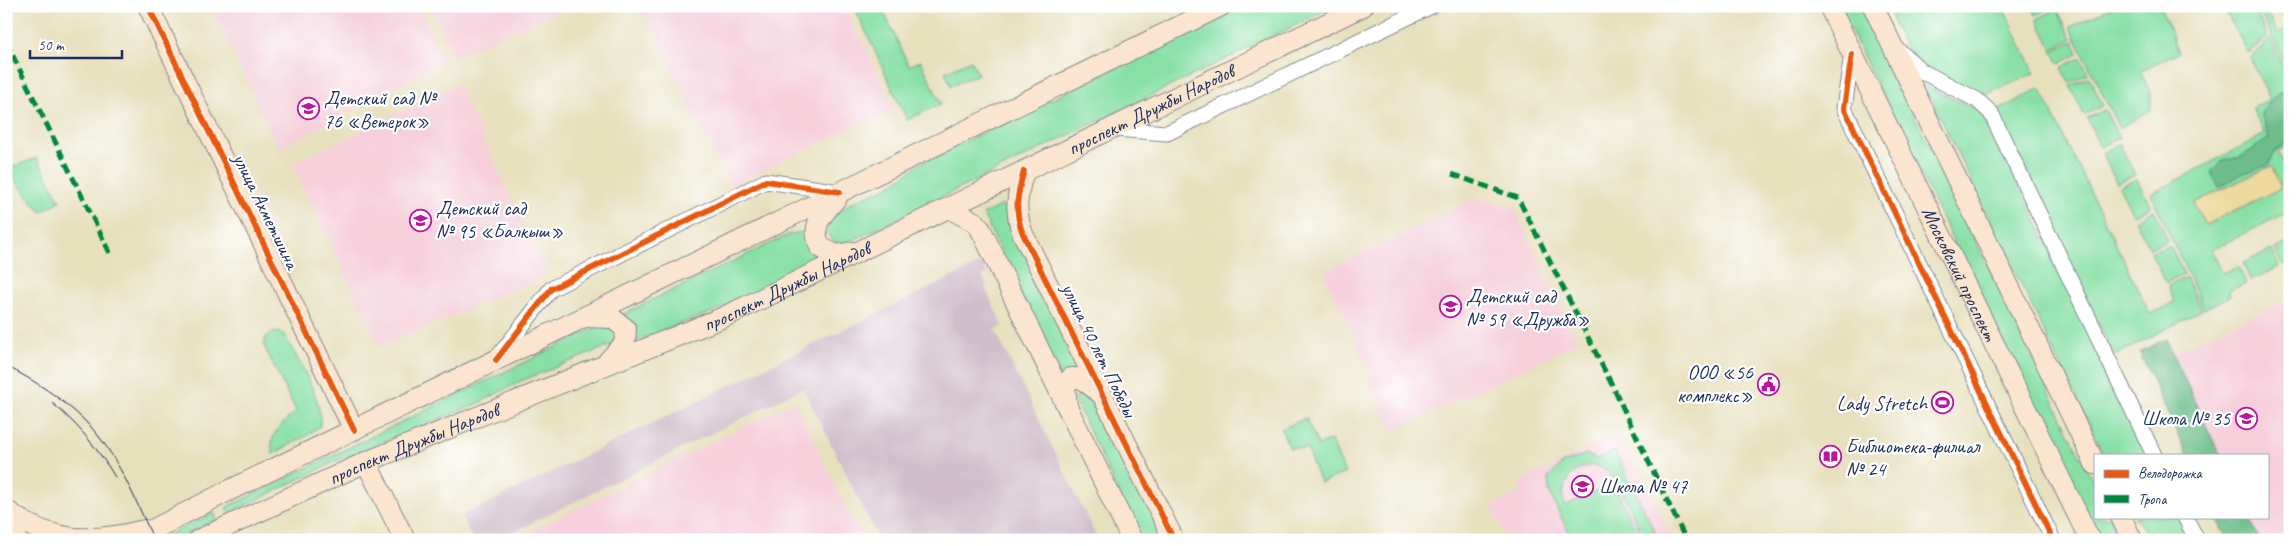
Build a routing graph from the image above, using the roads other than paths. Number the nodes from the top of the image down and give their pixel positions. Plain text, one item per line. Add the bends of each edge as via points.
1 (148, 6) edge
2 (1220, 6) edge
3 (1363, 6) edge
4 (1431, 6) edge
5 (1828, 6) edge
6 (1873, 6) edge
7 (1891, 43) junction
8 (1852, 54) junction
9 (1114, 129) junction
10 (1024, 171) junction
11 (840, 192) junction
12 (949, 208) junction
13 (861, 251) junction
14 (585, 317) junction
15 (496, 360) junction
16 (607, 363) junction
17 (1104, 395) junction
18 (1068, 410) junction
19 (354, 430) junction
20 (2154, 454) edge
21 (366, 462) junction
22 (2094, 462) edge
23 (226, 492) junction
24 (6, 510) edge
25 (2121, 518) edge
26 (2186, 518) edge
27 (239, 521) junction
28 (162, 526) junction
29 (6, 528) edge
30 (17, 540) edge
31 (133, 540) edge
32 (198, 540) edge
33 (405, 540) edge
34 (1132, 540) edge
35 (1174, 540) edge
36 (2053, 540) edge
37 (2090, 540) edge
38 (2132, 540) edge
39 (2197, 540) edge

1 - 19 main road, улица Ахметшина
2 - 11 main road, проспект Дружбы Народов
3 - 9 main road, проспект Дружбы Народов
4 - 9 street via 1167,133
5 - 8 main road, Московский проспект
6 - 7 main road, Московский проспект
7 - 20 street via 1923,72 1977,100 1990,113
7 - 22 main road, Московский проспект
8 - 36 street via 1844,108
8 - 37 main road, Московский проспект
9 - 10 main road, проспект Дружбы Народов
10 - 12 main road, проспект Дружбы Народов
10 - 17 main road, улица 40 лет Победы via 1017,193 1017,220
11 - 13 main road via 818,221 815,235 820,247 836,255
11 - 14 main road, проспект Дружбы Народов
11 - 15 street via 766,181 551,289
12 - 13 main road, проспект Дружбы Народов
12 - 18 main road via 976,223
13 - 16 main road, проспект Дружбы Народов via 724,317
14 - 15 main road, проспект Дружбы Народов
14 - 16 main road via 612,318 626,329 625,343
15 - 19 main road, проспект Дружбы Народов
16 - 21 main road, проспект Дружбы Народов
17 - 18 main road via 1082,378 1071,378 1065,386
17 - 35 main road, улица 40 лет Победы
18 - 34 main road
19 - 23 main road, проспект Дружбы Народов
21 - 27 main road, проспект Дружбы Народов
21 - 33 main road
23 - 27 main road via 220,507 221,514
23 - 28 main road, проспект Дружбы Народов
24 - 28 main road via 44,532 73,539 119,537
25 - 38 main road
26 - 39 street
27 - 32 main road, проспект Дружбы Народов
28 - 31 main road
29 - 30 main road

